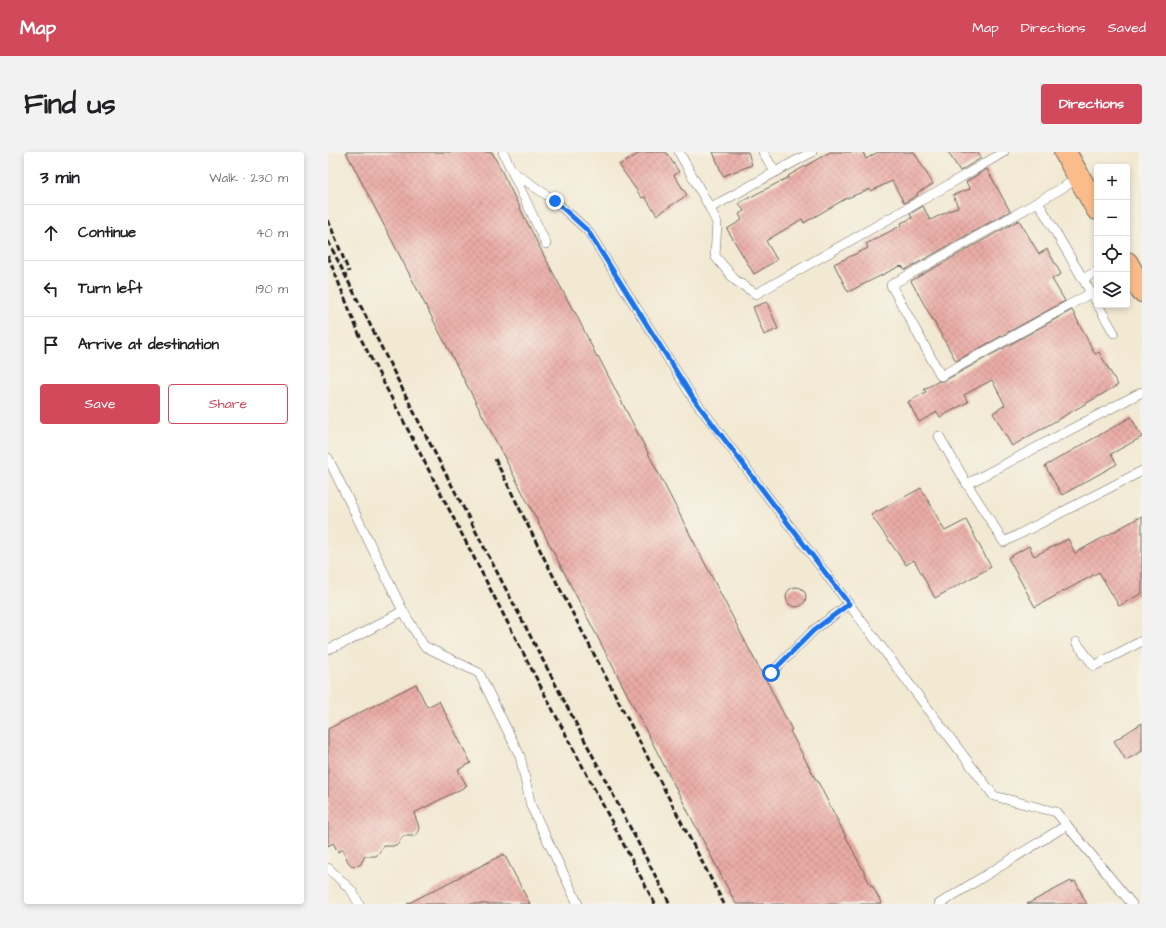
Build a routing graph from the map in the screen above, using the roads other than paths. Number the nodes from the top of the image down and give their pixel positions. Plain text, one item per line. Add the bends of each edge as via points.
1 (503, 152) edge
2 (679, 152) edge
3 (763, 152) edge
4 (812, 152) edge
5 (1004, 152) edge
6 (1065, 152) edge
7 (512, 171) junction
8 (775, 172) junction
9 (1080, 178) junction
10 (1038, 202) junction
11 (1094, 204) edge
12 (710, 208) junction
13 (546, 244) dead end
14 (1130, 269) edge
15 (1095, 272) edge
16 (1083, 279) junction
17 (1142, 291) edge
18 (1091, 293) junction
19 (1094, 298) edge
20 (1099, 308) edge
21 (1114, 332) dead end
22 (1142, 392) edge
23 (939, 436) dead end
24 (328, 458) edge
25 (1142, 471) edge
26 (967, 484) junction
27 (849, 604) junction
28 (403, 611) junction
29 (1142, 641) edge
30 (1076, 642) dead end
31 (328, 649) edge
32 (771, 673) dead end
33 (1067, 826) junction
34 (328, 868) edge
35 (360, 904) edge
36 (578, 904) edge
37 (939, 904) edge
38 (1132, 904) edge

1 - 7 lane
2 - 12 lane
3 - 8 lane
4 - 8 lane
5 - 12 lane via 756,294 735,280 716,256 717,223
6 - 9 main road
7 - 13 lane
7 - 27 lane via 555,201 588,231 693,398
8 - 12 lane
9 - 10 lane
9 - 11 main road
10 - 16 lane
10 - 18 lane via 891,285 941,376
14 - 17 main road
15 - 16 lane
16 - 18 lane
18 - 19 lane
20 - 21 lane
22 - 26 lane
23 - 26 lane
24 - 28 lane
25 - 26 lane via 1004,542
27 - 32 lane via 814,630
27 - 33 lane via 994,796 1056,812
28 - 31 lane
28 - 36 lane via 424,646 479,673 520,756 531,806
29 - 30 lane via 1094,666
33 - 37 lane
33 - 38 lane
34 - 35 lane via 352,891

